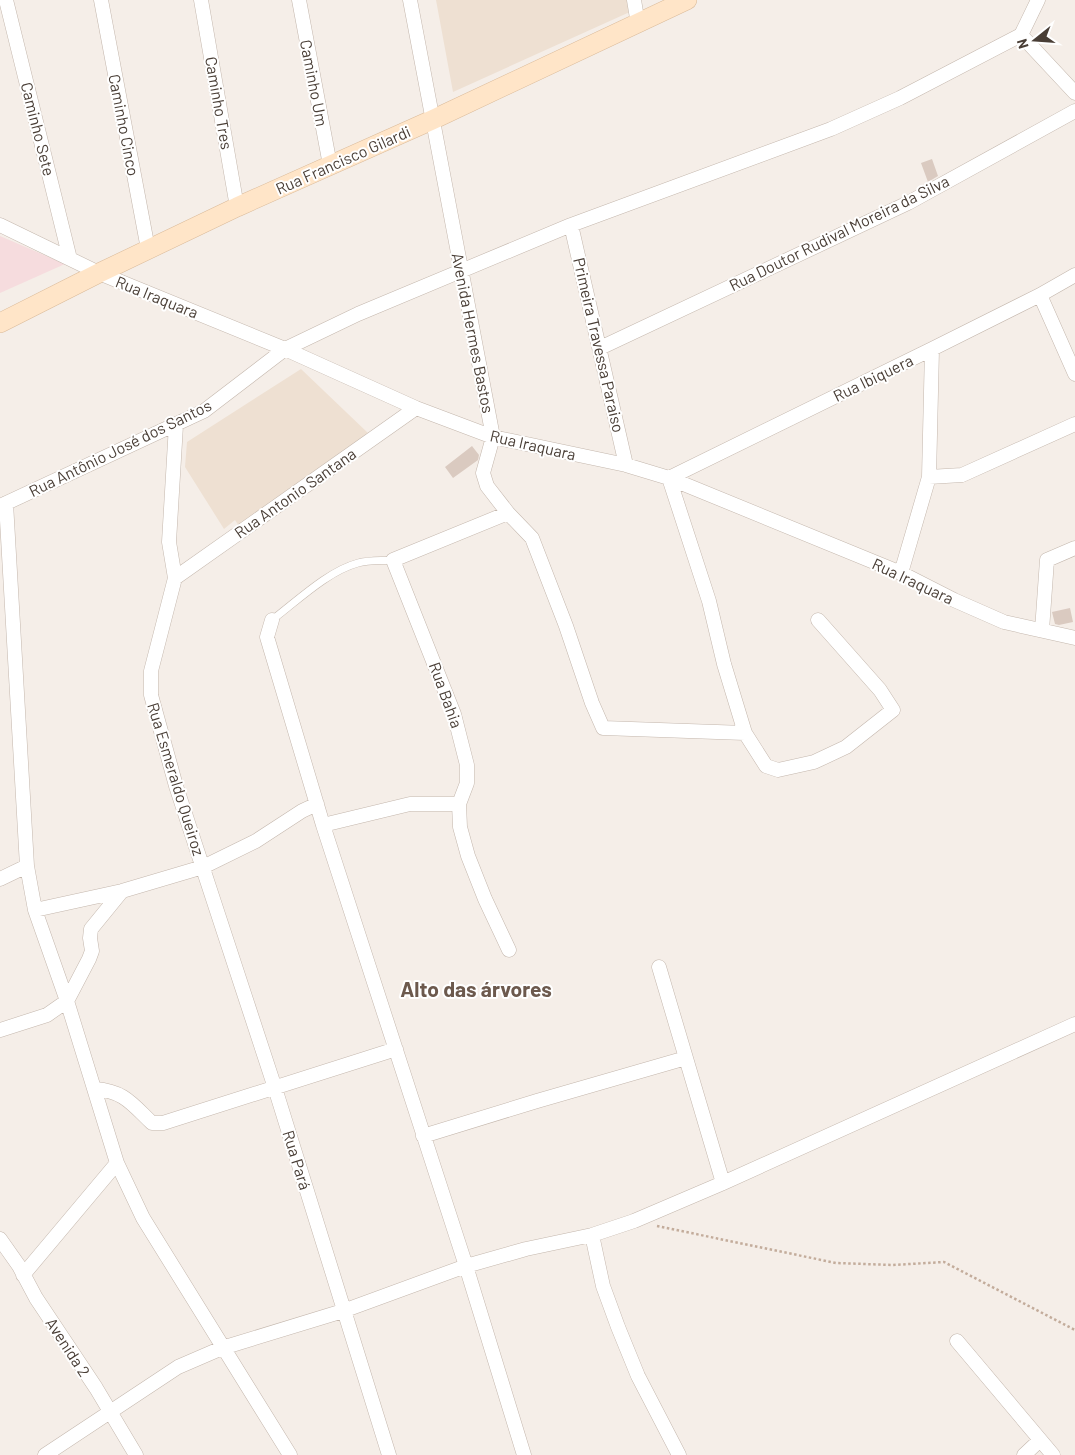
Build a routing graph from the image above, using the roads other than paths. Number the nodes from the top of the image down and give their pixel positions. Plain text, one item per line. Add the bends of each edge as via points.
1 (6, 0) edge
2 (101, 0) edge
3 (201, 0) edge
4 (299, 0) edge
5 (410, 0) edge
6 (634, 0) edge
7 (687, 0) edge
8 (1038, 0) edge
9 (638, 24) junction
10 (1021, 35) junction
11 (1075, 93) edge
12 (1075, 111) edge
13 (432, 120) junction
14 (330, 165) junction
15 (237, 207) junction
16 (0, 225) edge
17 (571, 225) junction
18 (148, 250) junction
19 (70, 259) junction
20 (460, 270) junction
21 (99, 273) junction
22 (1075, 275) edge
23 (1040, 295) junction
24 (0, 323) edge
25 (600, 348) junction
26 (285, 349) junction
27 (932, 349) junction
28 (1075, 374) edge
29 (416, 408) junction
30 (1075, 424) edge
31 (176, 425) junction
32 (493, 437) junction
33 (626, 465) junction
34 (929, 477) junction
35 (669, 478) junction
36 (3, 505) edge
37 (508, 513) junction
38 (1075, 548) edge
39 (393, 560) junction
40 (902, 573) junction
41 (175, 578) junction
42 (272, 620) joint
43 (818, 620) dead end
44 (1042, 630) junction
45 (1075, 638) edge
46 (745, 733) junction
47 (318, 804) junction
48 (459, 804) junction
49 (323, 825) junction
50 (27, 866) junction
51 (203, 866) junction
52 (0, 879) edge
53 (122, 891) junction
54 (35, 910) junction
55 (509, 950) dead end
56 (659, 967) dead end
57 (67, 1001) junction
58 (1075, 1024) edge
59 (0, 1030) edge
60 (396, 1050) junction
61 (686, 1058) junction
62 (275, 1088) junction
63 (94, 1089) junction
64 (423, 1136) junction
65 (118, 1163) junction
66 (723, 1183) junction
67 (592, 1235) junction
68 (0, 1239) edge
69 (466, 1266) junction
70 (23, 1275) junction
71 (343, 1311) junction
72 (957, 1341) dead end
73 (222, 1348) junction
74 (109, 1413) junction
75 (1040, 1440) junction
76 (674, 1454) edge
77 (45, 1455) edge
78 (136, 1455) edge
79 (290, 1455) edge
80 (388, 1455) edge
81 (524, 1455) edge
82 (1024, 1455) edge
83 (1053, 1455) edge

1 - 19 street, Caminho Sete
2 - 18 street, Caminho Cinco
3 - 15 street, Caminho Tres
4 - 14 street, Caminho Um
5 - 13 street, Avenida Hermes Bastos
6 - 9 street
7 - 9 street, Rua Francisco Gilardi
8 - 10 street
9 - 13 street, Rua Francisco Gilardi
10 - 11 street
10 - 17 street, Rua Antônio José dos Santos via 900,98 831,129
12 - 25 street, Rua Doutor Rudival Moreira da Silva via 908,203
13 - 14 street, Rua Francisco Gilardi
13 - 20 street, Avenida Hermes Bastos
14 - 15 street, Rua Francisco Gilardi
15 - 18 street, Rua Francisco Gilardi
16 - 19 street, Rua Iraquara
17 - 20 street, Rua Antônio José dos Santos
17 - 25 street, Primeira Travessa Paraiso
18 - 21 street, Rua Francisco Gilardi
19 - 21 street, Rua Iraquara
20 - 26 street, Rua Antônio José dos Santos
20 - 32 street, Avenida Hermes Bastos
21 - 24 street, Rua Francisco Gilardi
21 - 26 street, Rua Iraquara
22 - 23 street, Rua Ibiquera
23 - 27 street, Rua Ibiquera
23 - 28 street
25 - 33 street, Primeira Travessa Paraiso
26 - 29 street, Rua Iraquara
26 - 31 street, Rua Antônio José dos Santos via 204,411
27 - 34 street
27 - 35 street, Rua Ibiquera
29 - 32 street, Rua Iraquara
29 - 41 street, Rua Antonio Santana
30 - 34 street via 962,475
31 - 36 street, Rua Antônio José dos Santos
31 - 41 street, Rua Esmeraldo Queiroz via 169,542
32 - 33 street, Rua Iraquara
32 - 37 street, Avenida Hermes Bastos via 483,473 487,486
33 - 35 street, Rua Iraquara
34 - 40 street
35 - 40 street, Rua Iraquara
35 - 46 street via 709,601
36 - 50 street
37 - 39 street
37 - 46 street, Avenida Hermes Bastos via 532,538 603,728
38 - 44 street via 1047,560
39 - 42 lane via 349,566
39 - 48 street, Rua Bahia via 462,742 467,783
40 - 44 street, Rua Iraquara via 1004,622
41 - 51 street, Rua Esmeraldo Queiroz via 151,671 151,695 176,786
42 - 47 street via 268,630 269,646
43 - 46 street via 880,690 893,710 846,747 814,762 778,770 766,766
44 - 45 street, Rua Iraquara
47 - 49 street
47 - 51 street via 256,841
48 - 49 street via 410,804
48 - 55 street, Rua Bahia via 460,827 468,856
49 - 60 street
50 - 52 street
50 - 54 street
51 - 53 street
51 - 62 street, Rua Pará
53 - 54 street
53 - 57 street via 91,929 92,951
54 - 57 street
56 - 61 street
57 - 59 street via 47,1015
57 - 63 street
58 - 66 street
60 - 62 street
60 - 64 street
61 - 64 street
61 - 66 street
62 - 63 street via 163,1123 152,1123 121,1095
62 - 71 street, Rua Pará
63 - 65 street
64 - 69 street
65 - 70 street
65 - 73 street via 142,1218
66 - 67 street
67 - 69 street
67 - 76 street via 603,1286 618,1327
68 - 70 street, Avenida 2
69 - 71 street
69 - 81 street
70 - 74 street, Avenida 2
71 - 73 street
71 - 80 street, Rua Pará
72 - 75 street
73 - 74 street via 178,1367
73 - 79 street
74 - 77 street
74 - 78 street, Avenida 2
75 - 82 street
75 - 83 street

